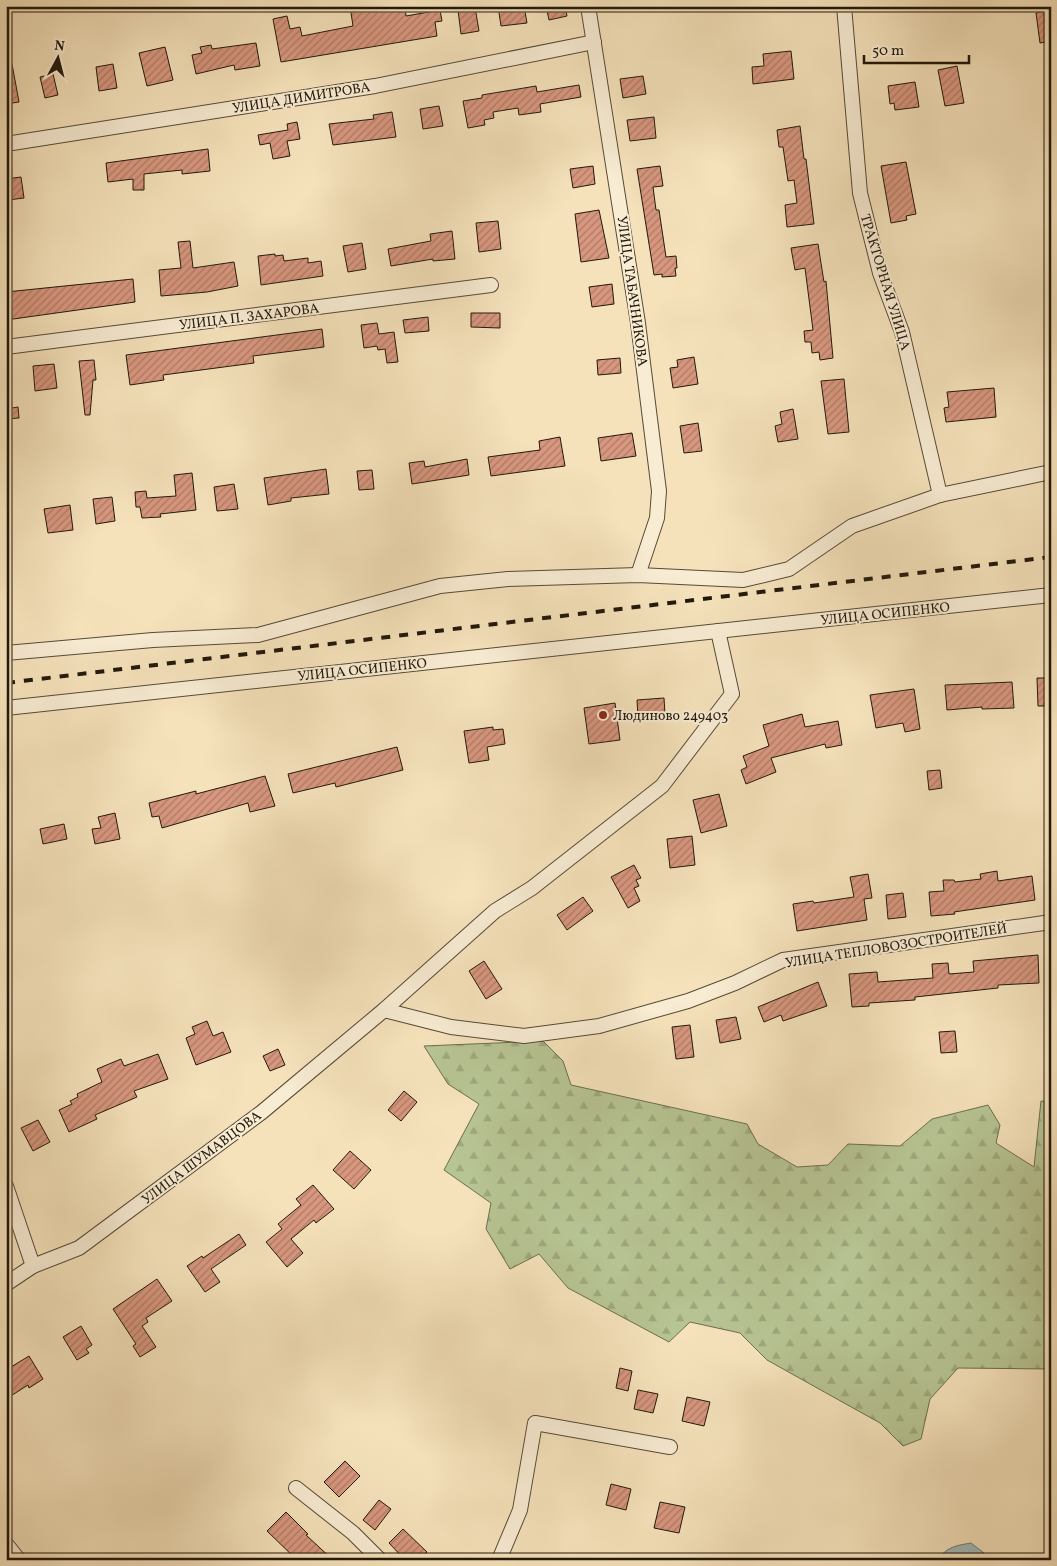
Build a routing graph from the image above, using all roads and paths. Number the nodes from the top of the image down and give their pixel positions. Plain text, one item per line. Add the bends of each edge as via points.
1 (588, 6) edge
2 (844, 6) edge
3 (594, 42) junction
4 (6, 144) edge
5 (491, 285) dead end
6 (6, 347) edge
7 (1051, 472) edge
8 (940, 495) junction
9 (638, 575) junction
10 (1051, 595) edge
11 (718, 631) junction
12 (6, 653) edge
13 (6, 708) edge
14 (1051, 922) edge
15 (384, 1010) junction
16 (6, 1186) edge
17 (33, 1266) junction
18 (6, 1284) edge
19 (670, 1447) dead end
20 (296, 1488) dead end
21 (6, 1544) edge
22 (19, 1560) edge
23 (380, 1560) edge
24 (499, 1560) edge

1 - 3 street, УЛИЦА ТАБАЧНИКОВА
2 - 8 street, ТРАКТОРНАЯ УЛИЦА via 860,193 880,273 902,332
3 - 4 street, УЛИЦА ДИМИТРОВА via 375,86
3 - 9 street, УЛИЦА ТАБАЧНИКОВА via 638,323 659,491 657,518
5 - 6 street, УЛИЦА П. ЗАХАРОВА
7 - 8 street
8 - 9 street via 852,526 789,569 743,580
9 - 12 street via 440,586 258,635 152,640
10 - 11 street, УЛИЦА ОСИПЕНКО
11 - 13 street, УЛИЦА ОСИПЕНКО
11 - 15 street via 732,694 662,786 532,888 494,911
14 - 15 street, УЛИЦА ТЕПЛОВОЗОСТРОИТЕЛЕЙ via 783,960 735,983 688,1000 599,1026 524,1036 451,1027
15 - 17 street, УЛИЦА ШУМАВЦОВА via 262,1112 79,1248
16 - 17 street
17 - 18 street, УЛИЦА ШУМАВЦОВА
19 - 24 street via 535,1423 520,1510
20 - 23 street via 353,1533
21 - 22 street

